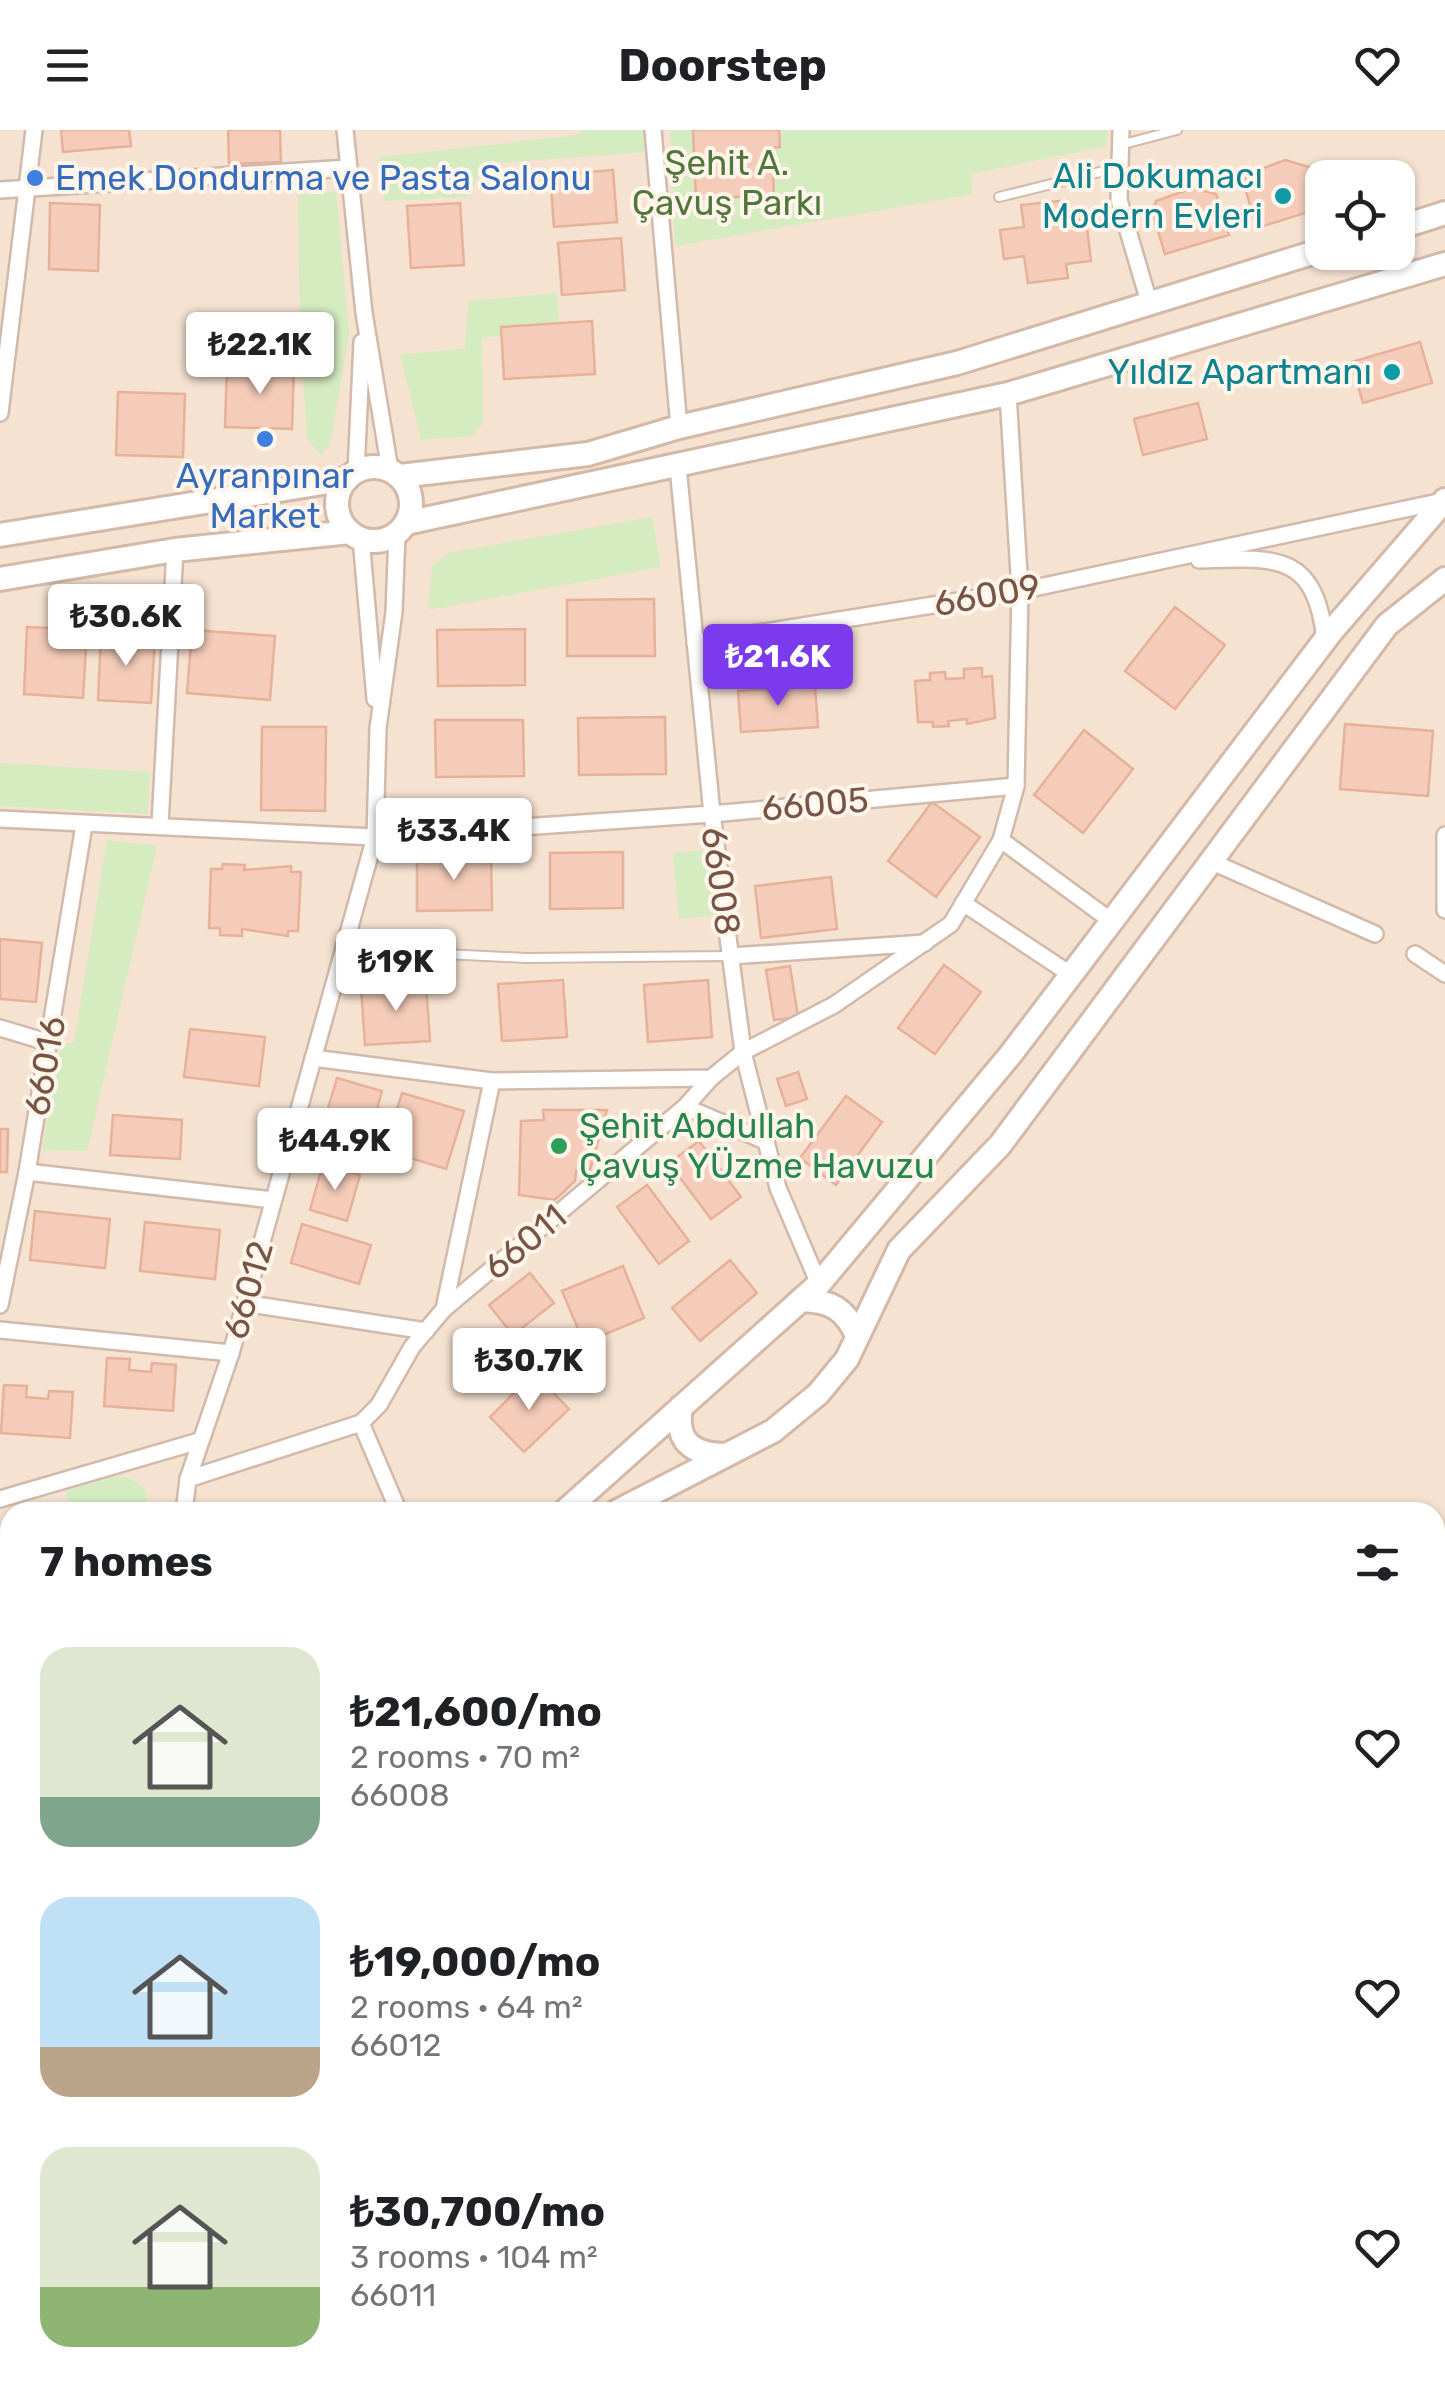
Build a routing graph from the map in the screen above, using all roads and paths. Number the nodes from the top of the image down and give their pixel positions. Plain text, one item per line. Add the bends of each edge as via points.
1 (34, 130) edge
2 (346, 130) edge
3 (653, 130) edge
4 (1177, 130) edge
5 (1121, 137) edge
6 (348, 168) junction
7 (1120, 168) junction
8 (24, 189) junction
9 (0, 190) edge
10 (999, 197) dead end
11 (1445, 213) edge
12 (1415, 223) edge
13 (1305, 255) edge
14 (1445, 264) edge
15 (1149, 302) junction
16 (364, 312) junction
17 (4, 346) edge
18 (1008, 394) junction
19 (0, 413) edge
20 (679, 427) junction
21 (678, 467) junction
22 (395, 473) junction
23 (351, 475) junction
24 (1444, 501) edge
25 (402, 528) junction
26 (355, 535) junction
27 (0, 536) edge
28 (175, 550) junction
29 (1160, 561) junction
30 (0, 578) edge
31 (1445, 579) edge
32 (1020, 591) junction
33 (1325, 640) junction
34 (695, 643) junction
35 (378, 728) junction
36 (1016, 786) junction
37 (712, 814) junction
38 (0, 818) edge
39 (160, 824) junction
40 (84, 826) junction
41 (1445, 835) edge
42 (375, 837) junction
43 (1002, 840) junction
44 (1210, 861) junction
45 (964, 904) junction
46 (1445, 910) edge
47 (1110, 920) junction
48 (1375, 934) dead end
49 (925, 942) junction
50 (344, 949) junction
51 (1416, 954) dead end
52 (731, 956) junction
53 (1070, 974) junction
54 (1445, 974) edge
55 (0, 1028) edge
56 (50, 1043) junction
57 (743, 1052) junction
58 (313, 1058) junction
59 (711, 1078) junction
60 (492, 1081) junction
61 (685, 1107) junction
62 (763, 1140) junction
63 (27, 1172) junction
64 (274, 1200) junction
65 (810, 1292) junction
66 (244, 1303) junction
67 (0, 1304) edge
68 (444, 1309) junction
69 (0, 1330) edge
70 (426, 1331) junction
71 (857, 1335) junction
72 (230, 1353) junction
73 (681, 1407) junction
74 (361, 1423) junction
75 (199, 1441) junction
76 (726, 1455) junction
77 (188, 1479) junction
78 (0, 1499) edge
79 (185, 1502) edge
80 (395, 1502) edge
81 (575, 1502) edge
82 (636, 1502) edge

1 - 8 street
2 - 6 street
3 - 20 street
4 - 5 lane
5 - 7 street
6 - 8 street
6 - 16 street
7 - 10 lane
7 - 15 street via 1118,200
8 - 9 street
8 - 17 street
11 - 12 main road
13 - 15 main road
14 - 18 main road
15 - 20 main road via 957,363
16 - 22 street
16 - 23 street
17 - 19 street
18 - 21 main road
18 - 32 street, 66011
20 - 22 main road via 588,454
21 - 25 main road
21 - 34 street, 66008
22 - 23 main road via 367,467
22 - 25 main road via 411,498
23 - 26 main road via 337,500
23 - 27 main road
24 - 29 street, 66009
24 - 33 main road
25 - 26 main road via 386,539
25 - 35 street, 66012
26 - 28 main road
26 - 35 street, 66012
28 - 30 main road
28 - 39 street
29 - 32 street, 66009
29 - 33 street, 66009 via 1259,558 1301,572 1319,594
31 - 44 main road via 1387,625
32 - 34 street, 66009
32 - 36 street, 66011
33 - 47 main road
34 - 37 street, 66008
35 - 42 street, 66012
36 - 37 street, 66005
36 - 43 street, 66011
37 - 42 street, 66005
37 - 52 street, 66008
38 - 40 street, 66005
39 - 40 street, 66005
39 - 42 street, 66005
40 - 56 street, 66016
41 - 46 street
42 - 50 street, 66012
43 - 45 street, 66011
43 - 47 street
44 - 48 street
44 - 71 main road via 1000,1144 899,1250
45 - 49 street, 66011
45 - 53 street
47 - 53 main road
49 - 52 street
49 - 57 street, 66011 via 834,1005
50 - 52 lane via 526,958
50 - 58 street, 66012
51 - 54 street
52 - 57 street, 66008
53 - 65 main road
55 - 56 street
56 - 63 street, 66016
57 - 59 street, 66011
57 - 62 street, 66008
58 - 60 street
58 - 64 street, 66012
59 - 60 street
59 - 61 street, 66011
60 - 68 street
61 - 62 street
61 - 68 street, 66011
62 - 65 street, 66008
63 - 64 street
63 - 67 street, 66016
64 - 66 street, 66012
65 - 71 main road via 840,1309
65 - 73 main road
66 - 70 street
66 - 72 street, 66012
68 - 70 street, 66011
69 - 72 street
70 - 74 street, 66011
71 - 76 main road via 818,1394 773,1431
72 - 75 street, 66012
73 - 76 main road via 678,1425 688,1445
73 - 81 main road
74 - 77 street
74 - 80 street
75 - 77 street, 66012
75 - 78 street
76 - 82 main road
77 - 79 street, 66012

